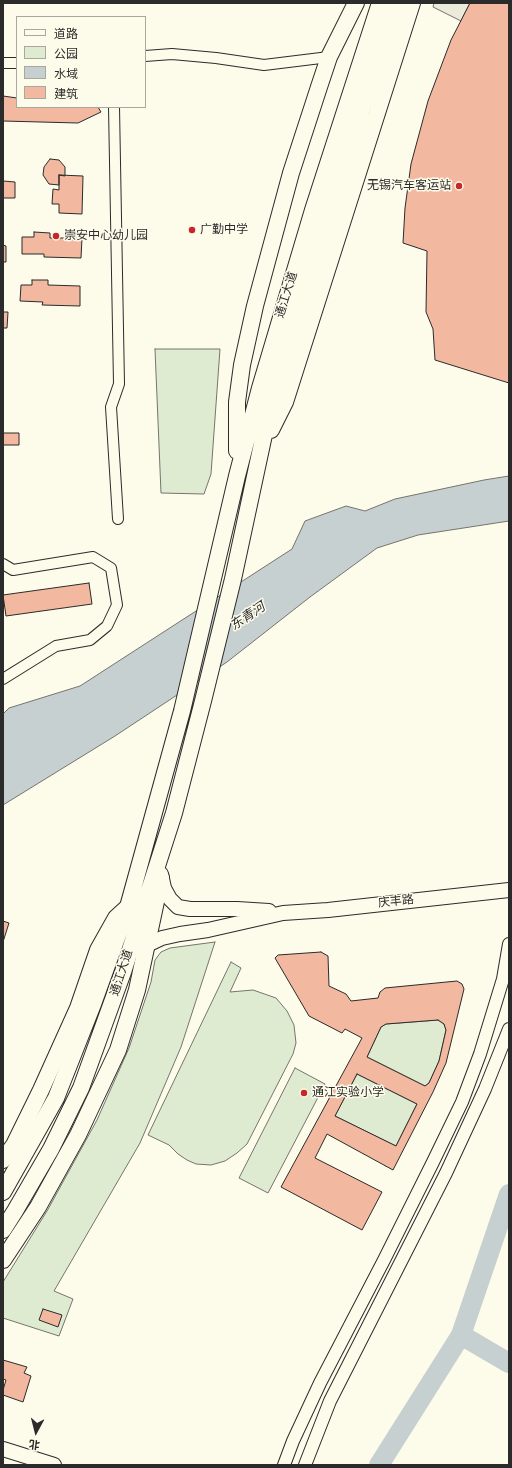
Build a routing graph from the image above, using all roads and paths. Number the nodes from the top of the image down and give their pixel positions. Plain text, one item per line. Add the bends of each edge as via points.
1 (356, 3) edge
2 (380, 3) edge
3 (396, 3) edge
4 (412, 3) edge
5 (146, 56) edge
6 (329, 57) junction
7 (3, 63) edge
8 (16, 64) edge
9 (114, 108) edge
10 (259, 457) junction
11 (237, 476) junction
12 (118, 519) dead end
13 (3, 564) edge
14 (3, 679) edge
15 (159, 860) junction
16 (161, 878) junction
17 (509, 890) edge
18 (128, 907) junction
19 (283, 913) junction
20 (147, 944) junction
21 (509, 944) edge
22 (123, 972) junction
23 (509, 1028) edge
24 (8, 1143) edge
25 (3, 1160) edge
26 (3, 1192) edge
27 (3, 1230) edge
28 (3, 1260) edge
29 (3, 1449) edge
30 (54, 1465) edge
31 (284, 1465) edge
32 (305, 1465) edge

1 - 6 main road
2 - 11 main road, 通江大道 via 313,210 260,388
3 - 10 main road, 通江大道 via 274,388
4 - 10 main road via 284,402
5 - 6 street via 172,54 264,66
6 - 11 main road via 291,173 242,365 237,402
7 - 8 street
9 - 12 street via 119,384 111,407
10 - 15 main road, 通江大道 via 203,701
11 - 18 main road, 通江大道 via 182,711
13 - 14 street via 13,570 93,557 111,568 117,605 108,626 90,640 56,646
15 - 16 main road
15 - 22 main road, 通江大道
16 - 19 main road via 170,899 178,907
16 - 20 main road
17 - 19 main road, 庆丰路
18 - 24 main road via 116,918 98,950 78,1008 42,1090
18 - 26 main road, 通江大道 via 56,1098
19 - 20 main road via 162,938
20 - 22 main road
20 - 28 main road via 137,990 118,1050 74,1141 38,1207
21 - 31 street via 503,979 462,1102 320,1382
22 - 27 main road, 通江大道 via 82,1088
23 - 32 street via 485,1089 446,1173 330,1401
24 - 25 main road
29 - 30 main road

